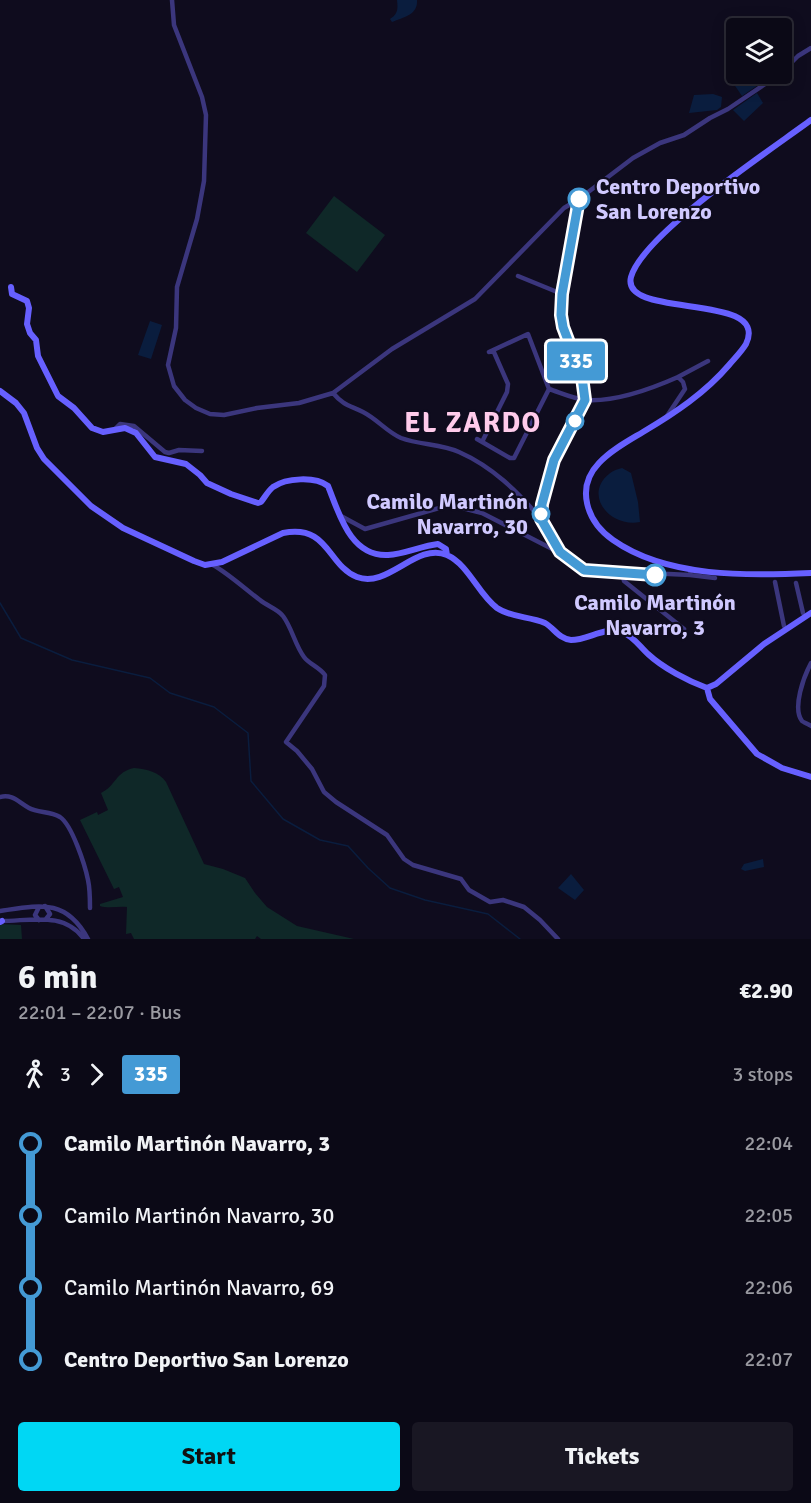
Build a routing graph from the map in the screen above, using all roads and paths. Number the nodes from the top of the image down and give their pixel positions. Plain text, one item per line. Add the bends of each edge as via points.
1 (172, 0) edge
2 (811, 48) edge
3 (792, 62) edge
4 (765, 84) edge
5 (811, 120) edge
6 (579, 199) junction
7 (518, 276) dead end
8 (11, 287) dead end
9 (562, 294) junction
10 (708, 361) dead end
11 (678, 377) junction
12 (549, 389) junction
13 (0, 392) edge
14 (333, 393) junction
15 (585, 400) junction
16 (667, 417) junction
17 (116, 428) junction
18 (202, 451) dead end
19 (340, 516) junction
20 (541, 519) junction
21 (560, 552) junction
22 (447, 555) junction
23 (213, 564) junction
24 (691, 572) junction
25 (622, 573) junction
26 (811, 573) edge
27 (715, 578) dead end
28 (775, 582) dead end
29 (796, 583) dead end
30 (803, 613) dead end
31 (811, 613) edge
32 (784, 626) dead end
33 (684, 629) dead end
34 (811, 663) edge
35 (707, 688) junction
36 (811, 726) edge
37 (811, 777) edge
38 (0, 796) edge
39 (45, 906) junction
40 (39, 907) junction
41 (90, 908) dead end
42 (0, 911) edge
43 (46, 919) junction
44 (39, 920) junction
45 (1, 921) edge
46 (84, 939) edge
47 (88, 939) edge
48 (558, 939) edge

1 - 14 street via 174,25 206,115 199,210 177,287 176,328 168,365 174,386 196,408 224,415 299,403
2 - 3 street
4 - 6 street via 684,135 633,158
5 - 16 street via 708,196 666,232 634,269 631,288 645,299 730,315 747,327 746,344 715,381
6 - 9 street
6 - 14 street via 564,208 475,298 392,349
7 - 9 street
8 - 17 street via 12,294 27,301 27,324 58,396 92,428 102,432
9 - 15 street via 563,327 582,377
10 - 11 street
11 - 15 street via 648,391
11 - 16 street via 685,389
12 - 12 street via 528,334 491,351 508,384 507,392 479,441 514,458
12 - 15 street
13 - 23 street via 24,413 44,459 91,506 123,528 194,561
14 - 20 street via 341,402 362,411 394,434 454,450 494,472
15 - 20 street via 554,460
16 - 24 street via 600,462 586,483 585,495 598,526 621,546 650,560
17 - 18 street via 120,424 134,426 165,452
17 - 19 street via 136,432 155,457 186,464 207,483 258,503 270,489 285,482 323,482
19 - 21 street via 365,529 450,505 482,513
19 - 22 street via 354,540 377,553 386,555 438,543
20 - 21 street
21 - 25 street via 584,570
22 - 23 street via 429,554 376,578 364,579 343,567 325,544 292,531
22 - 35 street via 464,569 484,596 510,615 543,622 566,639 624,632 655,660
23 - 48 street via 283,615 305,659 325,675 324,686 286,741 312,769 324,792 387,835 412,865 461,879 469,890 490,902 503,900 524,907
24 - 25 street
24 - 26 street
24 - 27 street
25 - 33 street via 624,581
28 - 32 street
29 - 30 street
31 - 35 street
34 - 36 street via 800,692 799,712
35 - 37 street via 710,699 757,754 782,768
38 - 41 street via 14,797 65,822 88,878
39 - 40 street
39 - 43 street via 50,914
39 - 47 street via 68,913
40 - 42 street
40 - 44 street via 35,915
43 - 44 street
43 - 46 street via 67,923
44 - 45 street

